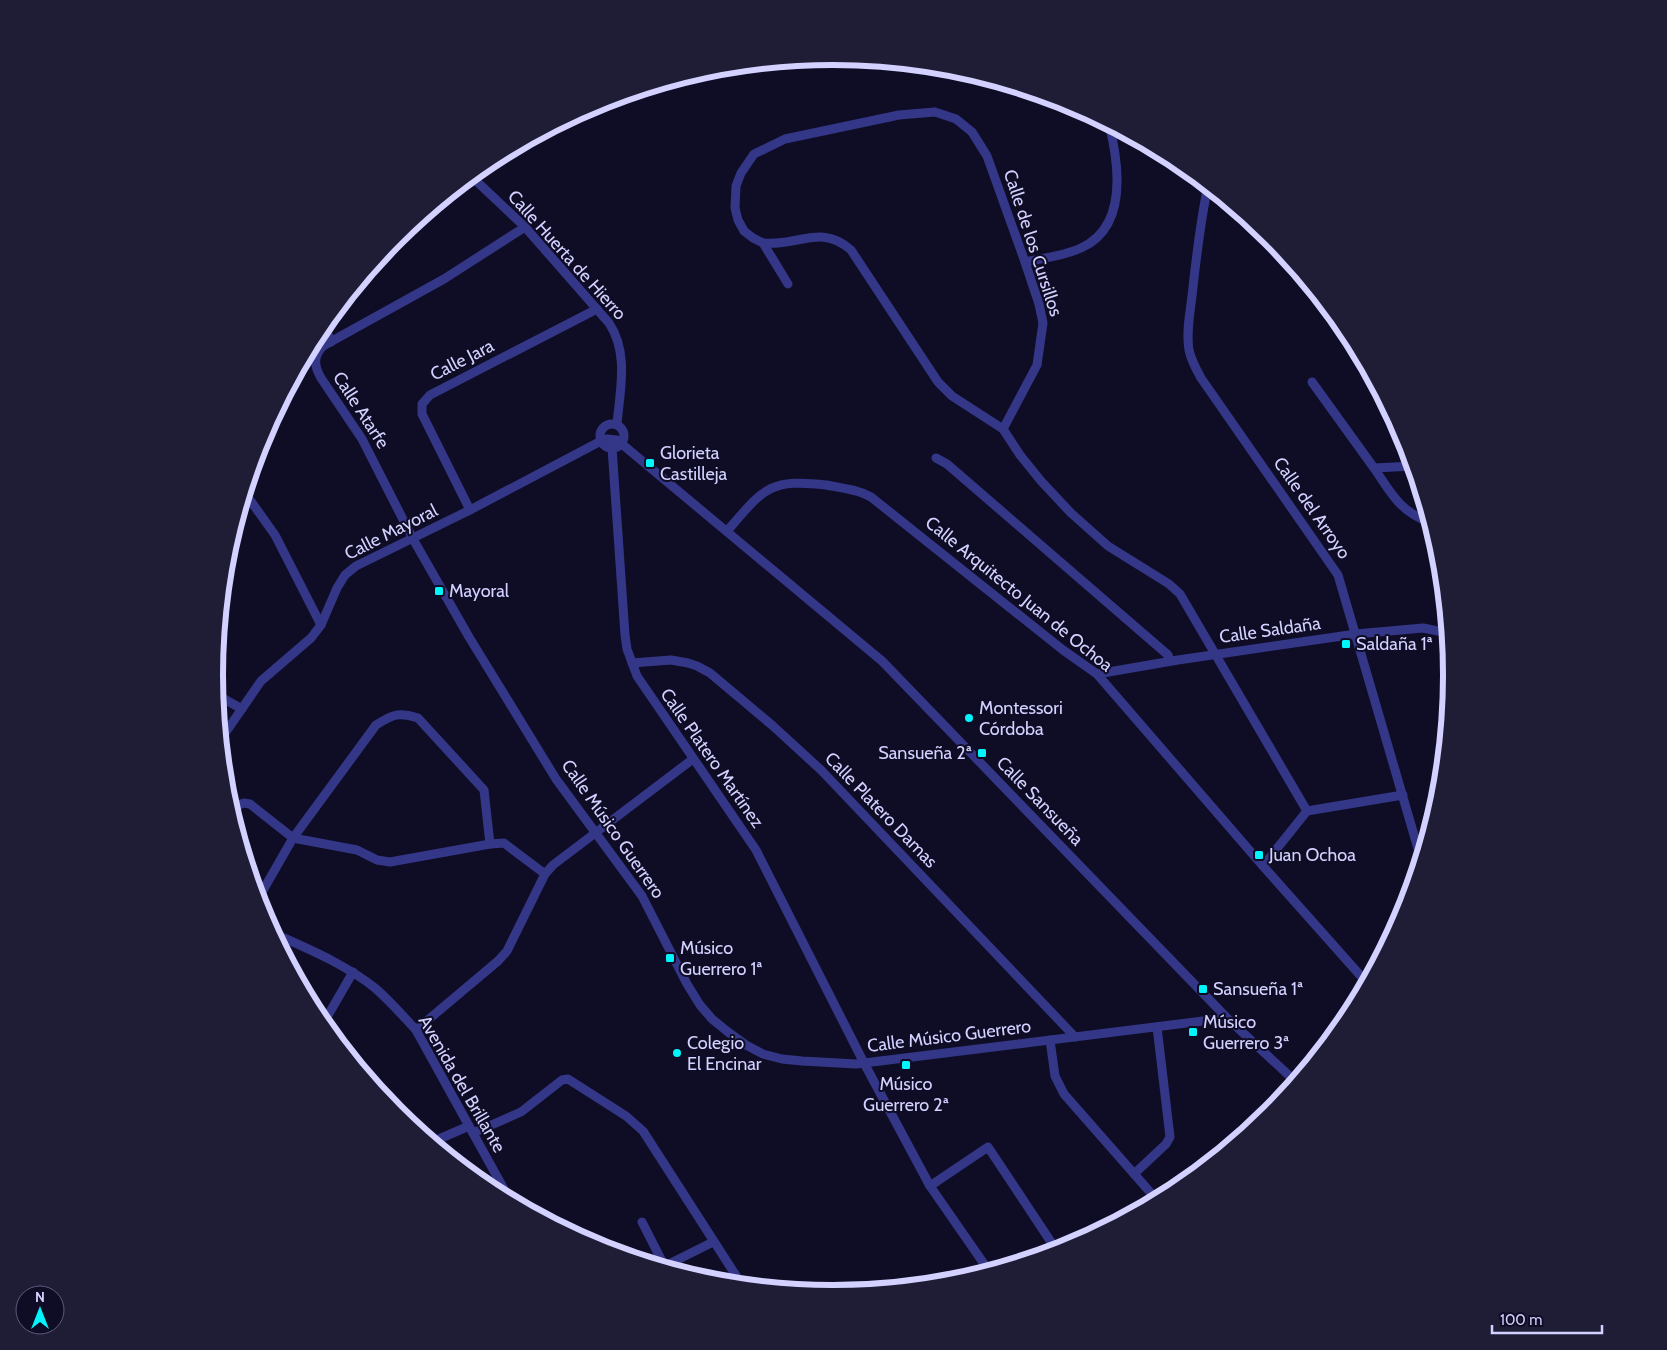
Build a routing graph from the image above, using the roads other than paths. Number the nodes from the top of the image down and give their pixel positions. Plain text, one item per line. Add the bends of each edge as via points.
1 (1110, 132) edge
2 (476, 181) edge
3 (1207, 192) edge
4 (525, 227) junction
5 (763, 243) junction
6 (1025, 262) junction
7 (788, 284) dead end
8 (597, 309) junction
9 (328, 334) edge
10 (331, 342) junction
11 (1312, 382) dead end
12 (617, 424) junction
13 (1003, 429) junction
14 (600, 441) junction
15 (621, 443) junction
16 (612, 444) junction
17 (936, 458) dead end
18 (1406, 466) edge
19 (1374, 468) junction
20 (249, 500) edge
21 (470, 510) junction
22 (1424, 519) edge
23 (727, 531) junction
24 (413, 539) junction
25 (321, 625) junction
26 (1442, 632) edge
27 (1356, 634) junction
28 (1216, 654) junction
29 (1170, 661) junction
30 (632, 663) junction
31 (1097, 674) junction
32 (224, 699) edge
33 (242, 709) junction
34 (227, 731) edge
35 (693, 758) junction
36 (1402, 796) junction
37 (237, 805) edge
38 (1307, 811) junction
39 (595, 832) junction
40 (293, 838) junction
41 (490, 844) junction
42 (1418, 849) edge
43 (1263, 866) junction
44 (545, 874) junction
45 (263, 890) edge
46 (283, 937) edge
47 (353, 972) junction
48 (1363, 978) edge
49 (328, 1016) edge
50 (1227, 1018) junction
51 (1157, 1027) junction
52 (416, 1030) junction
53 (1075, 1037) junction
54 (1050, 1040) junction
55 (864, 1063) junction
56 (1291, 1078) edge
57 (471, 1130) junction
58 (438, 1140) edge
59 (1134, 1174) junction
60 (930, 1186) junction
61 (503, 1187) edge
62 (1152, 1194) edge
63 (642, 1222) dead end
64 (713, 1242) junction
65 (1053, 1244) edge
66 (660, 1260) edge
67 (672, 1263) edge
68 (984, 1266) edge
69 (737, 1277) edge

1 - 6 street via 1118,192 1108,223 1082,248
2 - 4 street, Calle Huerta de Hierro
3 - 27 street, Calle del Arroyo via 1200,224 1188,336 1193,362 1334,568
4 - 8 street, Calle Huerta de Hierro
4 - 10 street, Calle Atarfe via 444,279
5 - 6 street, Calle de los Cursillos via 744,231 735,208 736,186 754,154 785,139 891,116 935,112 956,119 979,141 996,177
5 - 7 street, Calle de los Cursillos
5 - 13 street via 819,236 842,242 851,250 938,382 952,396
6 - 13 street, Calle de los Cursillos via 1042,313 1042,337 1034,371
8 - 12 street, Calle Huerta de Hierro via 613,328 620,344 622,365
8 - 21 street, Calle Jara via 430,395 422,404 422,414
9 - 10 street
10 - 24 street, Calle Atarfe via 318,352 317,372 373,458
11 - 19 street
12 - 14 street via 603,428
12 - 15 street via 623,433
13 - 28 street via 1020,456 1071,513 1108,546 1180,594
14 - 16 street, Calle Mayoral
14 - 21 street, Calle Mayoral
15 - 16 street, Calle Sansueña
15 - 23 street, Calle Sansueña
16 - 30 street, Calle Platero Martínez via 625,634
17 - 29 street via 947,464 1168,655
18 - 19 street
19 - 22 street via 1396,502
20 - 25 street via 275,535
21 - 24 street, Calle Mayoral
23 - 31 street, Calle Arquitecto Juan de Ochoa via 756,499 777,486 802,482 864,493
23 - 50 street, Calle Sansueña via 882,661
24 - 25 street, Calle Mayoral via 356,566 345,575
24 - 39 street, Calle Músico Guerrero via 556,779
25 - 33 street, Calle Mayoral via 311,638 262,681
26 - 27 street, Calle Saldaña via 1423,628
27 - 28 street, Calle Saldaña
27 - 36 street, Calle del Arroyo
28 - 29 street, Calle Saldaña
28 - 38 street
29 - 31 street, Calle Saldaña
30 - 35 street, Calle Platero Martínez via 642,686
30 - 53 street, Calle Platero Damas via 671,660 697,666 774,726 821,770
31 - 43 street, Calle Arquitecto Juan de Ochoa
32 - 33 street
33 - 34 street, Calle Mayoral
35 - 39 street
35 - 55 street, Calle Platero Martínez via 756,850
36 - 38 street
36 - 42 street, Calle del Arroyo
37 - 40 street via 250,804
38 - 43 street
39 - 44 street
39 - 55 street, Calle Músico Guerrero via 642,896 687,984 712,1019 763,1054 782,1059
40 - 41 street via 357,850 377,860 390,862
40 - 41 street via 376,725 397,714 407,714 418,718 484,790
40 - 45 street
41 - 44 street via 504,843
43 - 48 street, Calle Arquitecto Juan de Ochoa
44 - 52 street via 507,951
46 - 47 street, Avenida del Brillante
47 - 49 street
47 - 52 street, Avenida del Brillante via 376,989
50 - 51 street, Calle Músico Guerrero
50 - 56 street, Calle Sansueña
51 - 53 street, Calle Músico Guerrero
51 - 59 street via 1170,1137
52 - 57 street, Avenida del Brillante
53 - 54 street, Calle Músico Guerrero
54 - 55 street, Calle Músico Guerrero
54 - 59 street via 1054,1076 1064,1094
55 - 60 street, Calle Platero Martínez
57 - 58 street
57 - 61 street, Avenida del Brillante
57 - 64 street via 521,1112 562,1080 568,1079 626,1116 643,1131
59 - 62 street
60 - 65 street via 988,1147
60 - 68 street, Calle Platero Martínez
63 - 66 street
64 - 67 street
64 - 69 street

